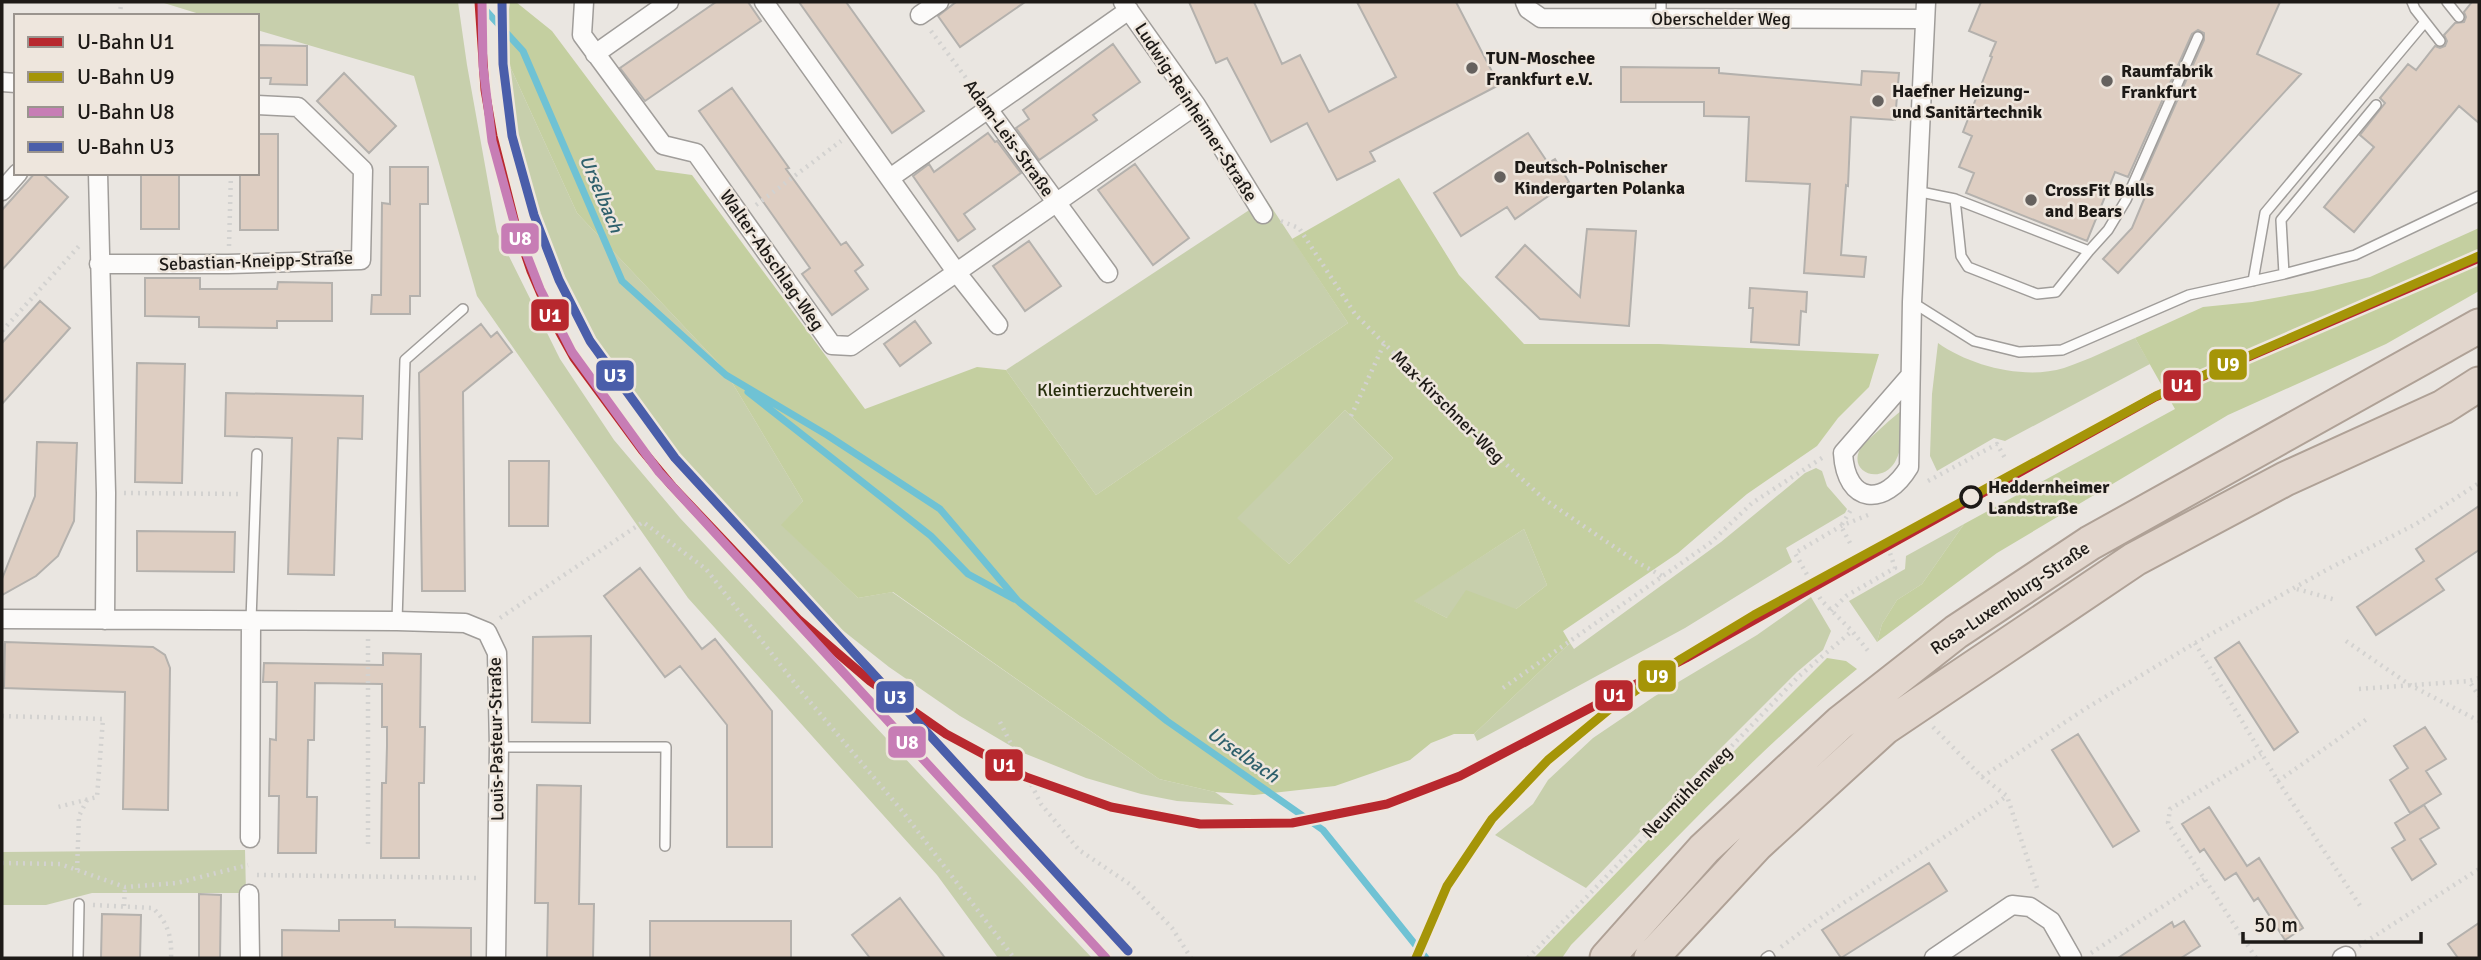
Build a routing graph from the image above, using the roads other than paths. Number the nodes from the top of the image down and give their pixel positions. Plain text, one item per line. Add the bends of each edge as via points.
1 (584, 2) edge
2 (669, 2) edge
3 (764, 2) edge
4 (939, 2) edge
5 (1525, 2) edge
6 (2412, 2) edge
7 (2447, 2) edge
8 (1126, 6) edge
9 (1661, 10) edge
10 (1925, 10) edge
11 (920, 15) road end
12 (2459, 17) dead end
13 (2425, 22) junction
14 (2198, 37) dead end
15 (2440, 41) dead end
16 (595, 54) junction
17 (259, 105) edge
18 (1196, 105) junction
19 (2376, 105) dead end
20 (988, 109) junction
21 (16, 175) edge
22 (98, 175) edge
23 (890, 178) junction
24 (2, 191) edge
25 (1916, 191) junction
26 (2479, 196) edge
27 (1955, 199) junction
28 (1058, 204) junction
29 (1263, 214) road end
30 (2089, 251) junction
31 (99, 264) junction
32 (957, 273) junction
33 (1108, 273) dead end
34 (2284, 274) junction
35 (2253, 281) junction
36 (1912, 302) junction
37 (463, 309) dead end
38 (2479, 313) edge
39 (998, 325) dead end
40 (2479, 326) edge
41 (2419, 360) junction
42 (1910, 376) junction
43 (2479, 384) edge
44 (2479, 390) edge
45 (2443, 407) junction
46 (257, 454) dead end
47 (2, 618) edge
48 (105, 620) junction
49 (251, 621) junction
50 (397, 621) junction
51 (499, 747) junction
52 (250, 838) road end
53 (665, 846) dead end
54 (249, 894) dead end
55 (79, 904) road end
56 (2080, 957) edge
57 (78, 958) edge
58 (250, 958) edge
59 (496, 958) edge
60 (1607, 958) edge
61 (1651, 958) edge
62 (1934, 958) edge

1 - 16 street, Walter-Abschlag-Weg via 582,35
2 - 16 street
3 - 23 street
4 - 11 street
5 - 9 street, Oberschelder Weg via 1541,18
6 - 13 lane
7 - 12 lane
8 - 18 street, Ludwig-Reinheimer-Straße
8 - 20 street, Ludwig-Reinheimer-Straße
9 - 10 street, Oberschelder Weg
10 - 25 street
13 - 15 lane
13 - 35 lane via 2265,213
14 - 30 lane via 2126,200
16 - 32 street, Walter-Abschlag-Weg via 663,145 696,153 832,345 851,346
17 - 31 street, Sebastian-Kneipp-Straße via 298,107 363,170 361,260
18 - 28 street, Walter-Abschlag-Weg
18 - 29 street, Ludwig-Reinheimer-Straße
19 - 34 lane via 2281,220
20 - 23 street, Ludwig-Reinheimer-Straße
20 - 28 street, Adam-Leis-Straße
21 - 24 street
22 - 31 street
23 - 32 street
25 - 27 lane
25 - 36 street
26 - 34 lane via 2356,255
27 - 30 lane
27 - 30 lane via 1961,256 1968,267 2037,294 2056,292
28 - 32 street, Walter-Abschlag-Weg
28 - 33 street, Adam-Leis-Straße
31 - 48 street
32 - 39 street
34 - 35 lane
35 - 36 lane via 2189,295 2062,349 2019,352 1974,341
36 - 42 street
37 - 50 lane via 405,360
38 - 41 highway
40 - 41 highway, Rosa-Luxemburg-Straße
41 - 60 highway, Rosa-Luxemburg-Straße via 2090,543 1956,632 1840,723 1704,849
42 - 42 street via 1843,453 1844,472 1851,486 1865,495 1884,492 1900,481 1909,467
43 - 45 highway, Rosa-Luxemburg-Straße
44 - 45 highway
45 - 61 highway, Rosa-Luxemburg-Straße via 2286,479 2135,559 1884,728 1757,844
46 - 49 lane
47 - 48 street, Louis-Pasteur-Straße
48 - 49 street, Louis-Pasteur-Straße
49 - 50 street, Louis-Pasteur-Straße
49 - 52 street
50 - 51 street, Louis-Pasteur-Straße via 465,623 487,632 497,653
51 - 53 lane via 666,747
51 - 59 street, Louis-Pasteur-Straße
54 - 58 street
55 - 57 lane
56 - 62 street via 2051,920 2030,907 2012,905

